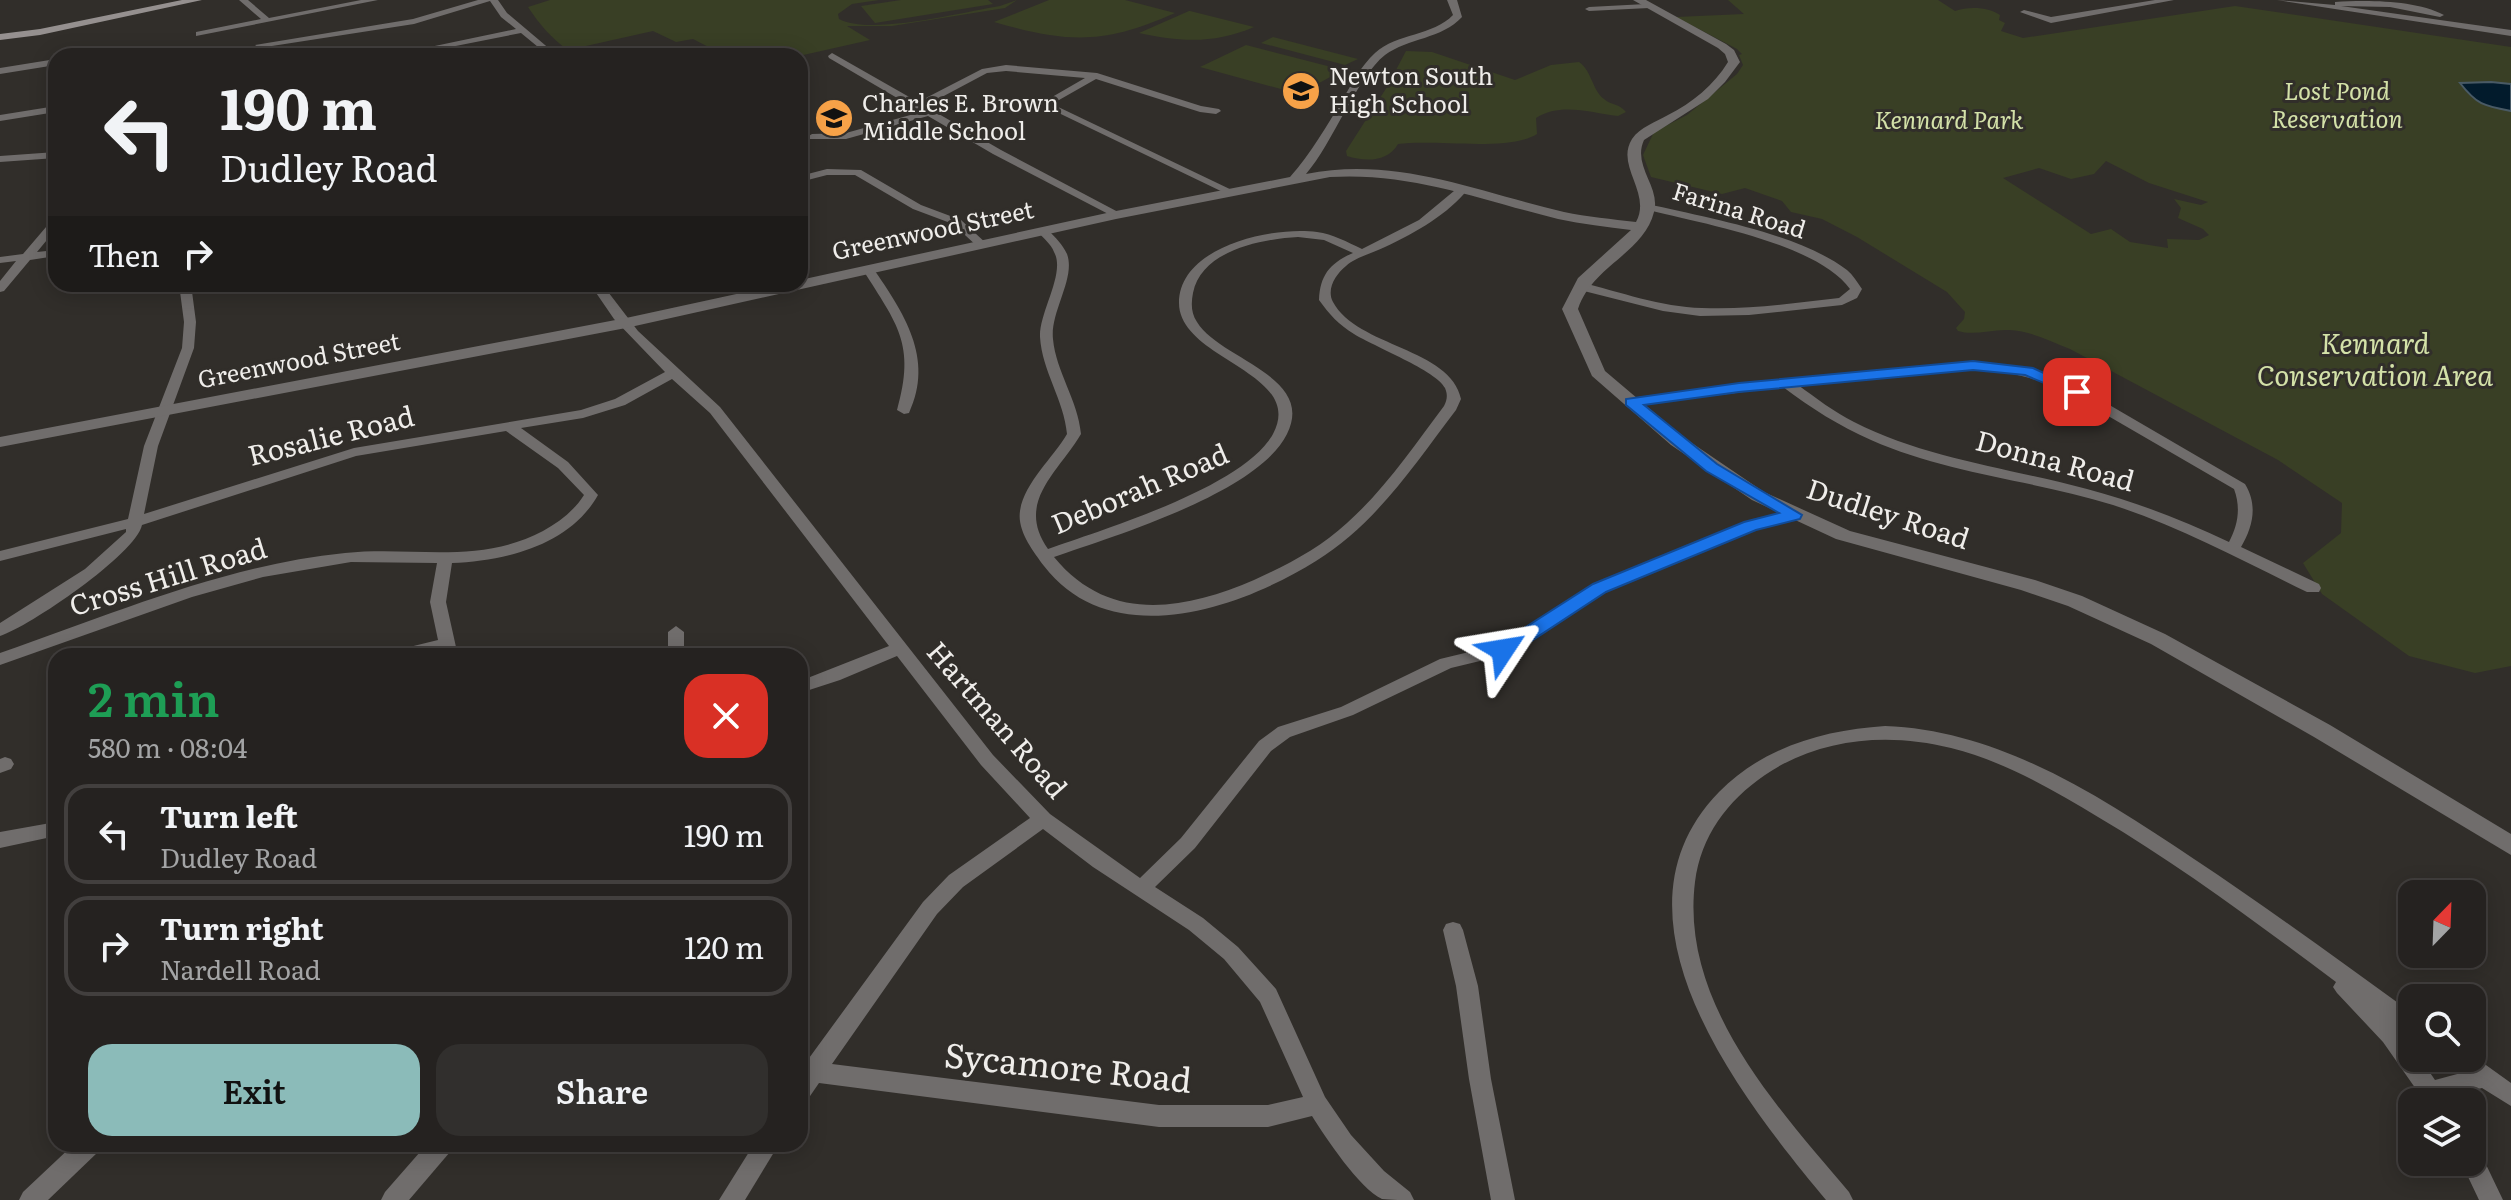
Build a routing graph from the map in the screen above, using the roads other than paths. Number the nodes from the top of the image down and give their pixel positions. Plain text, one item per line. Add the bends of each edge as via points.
1 (197, 0) edge
2 (243, 0) edge
3 (374, 0) edge
4 (487, 0) edge
5 (494, 0) edge
6 (1452, 0) edge
7 (2170, 0) edge
8 (2281, 0) edge
9 (342, 3) edge
10 (1642, 3) edge
11 (2334, 8) junction
12 (1589, 9) dead end
13 (2024, 12) dead end
14 (267, 20) junction
15 (2458, 25) junction
16 (521, 31) junction
17 (2511, 33) edge
18 (199, 34) dead end
19 (0, 39) edge
20 (259, 45) dead end
21 (433, 48) edge
22 (543, 48) edge
23 (832, 56) dead end
24 (48, 63) edge
25 (0, 71) edge
26 (1094, 76) junction
27 (918, 106) junction
28 (48, 110) edge
29 (1216, 111) dead end
30 (930, 112) junction
31 (0, 118) edge
32 (812, 137) dead end
33 (48, 156) edge
34 (1314, 157) junction
35 (0, 159) edge
36 (1320, 175) junction
37 (808, 177) edge
38 (1294, 180) junction
39 (1464, 188) junction
40 (1231, 192) junction
41 (1648, 207) junction
42 (1116, 215) junction
43 (1640, 227) junction
44 (48, 232) edge
45 (1044, 232) junction
46 (982, 245) junction
47 (1361, 253) junction
48 (48, 254) edge
49 (28, 257) junction
50 (0, 260) edge
51 (869, 270) junction
52 (808, 282) edge
53 (1580, 286) junction
54 (0, 288) edge
55 (186, 292) edge
56 (601, 292) edge
57 (762, 292) edge
58 (626, 323) junction
59 (673, 373) junction
60 (1786, 383) junction
61 (1631, 402) junction
62 (904, 410) dead end
63 (167, 411) junction
64 (507, 426) junction
65 (0, 442) edge
66 (1794, 515) junction
67 (136, 522) junction
68 (2228, 548) junction
69 (1045, 555) junction
70 (0, 556) edge
71 (445, 561) junction
72 (2313, 588) dead end
73 (0, 630) edge
74 (676, 632) dead end
75 (449, 648) edge
76 (677, 648) edge
77 (899, 648) junction
78 (5, 656) edge
79 (808, 684) edge
80 (1043, 819) junction
81 (48, 831) edge
82 (0, 840) edge
83 (2511, 846) edge
84 (1142, 888) junction
85 (2277, 928) junction
86 (1453, 930) dead end
87 (2398, 1015) edge
88 (2477, 1072) edge
89 (2484, 1077) junction
90 (808, 1079) edge
91 (808, 1082) edge
92 (2428, 1088) edge
93 (2455, 1088) edge
94 (2511, 1096) edge
95 (1317, 1104) junction
96 (82, 1152) edge
97 (435, 1152) edge
98 (762, 1152) edge
99 (2480, 1176) edge
100 (31, 1200) edge
101 (393, 1200) edge
102 (731, 1200) edge
103 (1402, 1200) edge
104 (1503, 1200) edge
105 (1841, 1200) edge
106 (2491, 1200) edge

1 - 19 main road
2 - 14 street
3 - 9 street
4 - 20 street via 414,21
5 - 16 street
6 - 34 street via 1458,15 1451,24 1391,46 1372,62
7 - 13 street via 2051,20
8 - 11 street
9 - 14 street
10 - 12 street
10 - 41 street via 1722,46 1734,62 1715,85 1636,142 1634,155
11 - 15 street
11 - 15 street via 2354,1 2385,1
14 - 18 street
15 - 17 street
16 - 21 street
16 - 22 street
23 - 27 street
24 - 25 street
26 - 27 street via 993,69
26 - 29 street
26 - 40 street via 1045,104
27 - 30 street
28 - 31 street
30 - 32 street via 855,135
30 - 42 street
33 - 35 street
34 - 36 street
34 - 38 street
36 - 38 street, Greenwood Street
36 - 39 street, Greenwood Street via 1380,171
37 - 46 street via 857,172 917,207 957,222
38 - 40 street, Greenwood Street
39 - 43 street, Greenwood Street via 1562,215
39 - 47 street via 1423,224
40 - 42 street, Greenwood Street
41 - 43 street
41 - 53 street, Farina Road via 1788,245 1837,267 1856,289 1842,301 1717,313 1663,307
42 - 45 street, Greenwood Street
43 - 53 street
44 - 49 street
45 - 46 street, Greenwood Street
45 - 69 street via 1063,260 1048,309 1046,341 1074,425 1068,446 1029,501 1029,531
46 - 51 street, Greenwood Street
47 - 69 street, Deborah Road via 1326,237 1290,234 1223,250 1205,262 1186,292 1188,318 1208,341 1275,388 1285,413 1281,432 1261,458 1219,486
47 - 69 street via 1332,271 1322,292 1324,303 1350,326 1440,375 1450,383 1454,399 1358,522 1309,558 1184,609 1137,609 1091,596 1058,575
48 - 49 street
49 - 50 street
49 - 54 street
51 - 52 street, Greenwood Street
51 - 62 street via 913,349
53 - 61 street, Dudley Road via 1570,309 1589,358
55 - 63 street via 188,348
56 - 58 street, Hartman Road
57 - 58 street, Greenwood Street
58 - 59 street, Hartman Road
58 - 63 street, Greenwood Street
59 - 64 street, Rosalie Road via 601,409
59 - 77 street, Hartman Road via 715,410
60 - 61 street
60 - 68 street, Donna Road via 1848,424 1883,439 2116,501
60 - 68 street via 1973,366 2007,367 2050,379 2240,487 2245,496 2243,532
61 - 66 street, Dudley Road via 1712,468
63 - 65 street, Greenwood Street
63 - 67 street via 151,446
64 - 67 street, Rosalie Road via 330,458
64 - 71 street, Cross Hill Road via 581,481 591,495 587,506 519,547
66 - 83 street, Dudley Road via 1884,549 2075,601 2158,639
66 - 84 street via 1750,526 1599,588 1503,650 1446,663 1347,711 1284,732 1265,746 1211,816
67 - 70 street, Rosalie Road
67 - 73 street via 126,544
68 - 72 street, Donna Road
71 - 75 street via 438,602
71 - 78 street, Cross Hill Road via 365,556 303,563 187,592
74 - 76 street
77 - 79 street
77 - 80 street, Hartman Road via 987,760
80 - 84 street, Hartman Road
80 - 90 street via 956,881 930,908
81 - 82 street
84 - 95 street, Hartman Road via 1231,953 1268,996
85 - 87 street
85 - 92 street via 2356,998 2391,1035
85 - 105 street via 2104,811 2032,771 1952,741 1896,732 1853,735 1809,746 1747,774 1713,811 1684,872 1681,907 1689,952 1704,1004 1737,1062 1789,1139
86 - 104 street
88 - 89 street
89 - 93 street
89 - 94 street
91 - 95 street, Sycamore Road via 1159,1116 1268,1116
95 - 103 street, Hartman Road via 1351,1152
96 - 100 street
97 - 101 street
98 - 102 street
99 - 106 street

